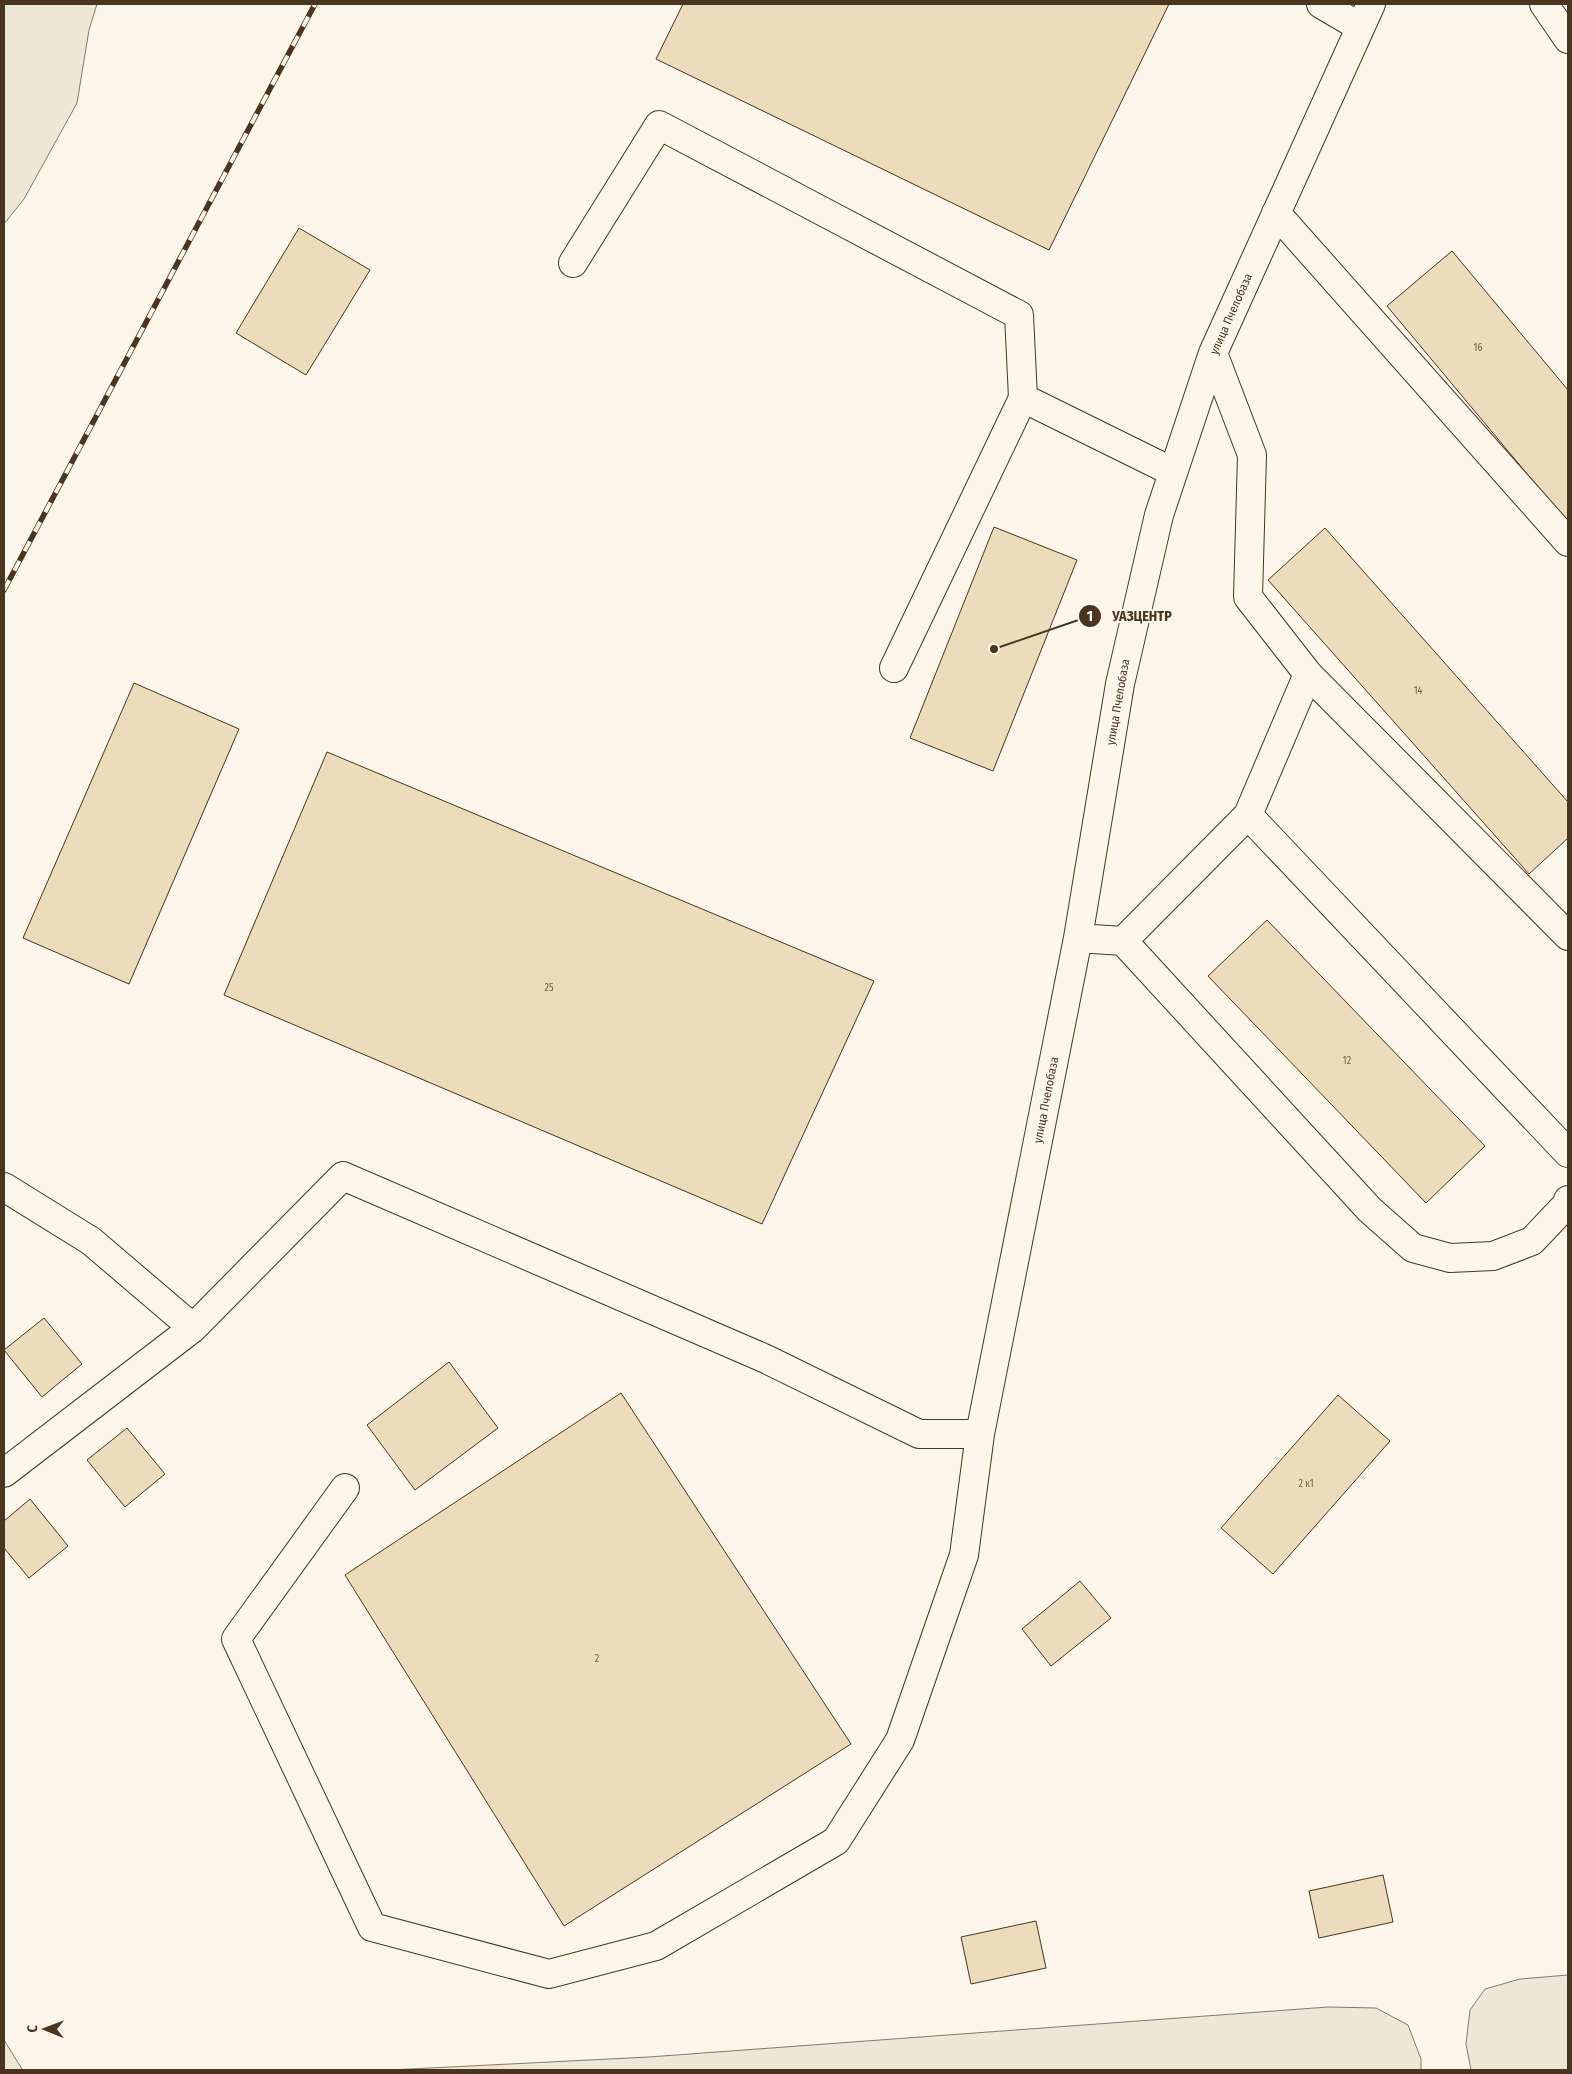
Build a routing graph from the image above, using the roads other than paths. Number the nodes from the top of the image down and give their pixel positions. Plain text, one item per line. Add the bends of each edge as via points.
1 (1321, 4) edge
2 (1544, 4) edge
3 (1366, 15) edge
4 (1568, 39) edge
5 (1276, 213) junction
6 (573, 263) dead end
7 (1213, 353) junction
8 (1023, 398) junction
9 (1173, 472) junction
10 (1568, 542) edge
11 (894, 668) dead end
12 (1308, 674) junction
13 (1248, 815) junction
14 (1568, 936) edge
15 (1078, 938) junction
16 (1123, 941) junction
17 (1568, 1153) edge
18 (4, 1187) edge
19 (1568, 1200) edge
20 (193, 1328) junction
21 (980, 1434) junction
22 (4, 1473) edge
23 (344, 1488) dead end

1 - 3 street
2 - 4 street
3 - 5 street, улица Пчелобаза
5 - 7 street, улица Пчелобаза
5 - 10 street
6 - 8 street via 659,125 1019,314
7 - 9 street, улица Пчелобаза
7 - 12 street via 1252,455 1248,597
8 - 9 street
8 - 11 street
9 - 15 street, улица Пчелобаза via 1159,514 1120,684
12 - 13 street
12 - 14 street
13 - 16 street
13 - 17 street
15 - 16 street
15 - 21 street, улица Пчелобаза
16 - 19 street via 1370,1210 1413,1248 1450,1258 1493,1256 1532,1241
18 - 20 street via 91,1241
20 - 21 street via 343,1176 766,1359 919,1434
20 - 22 street
21 - 23 street, улица Пчелобаза via 964,1555 900,1740 836,1841 656,1946 549,1974 372,1927 236,1640

